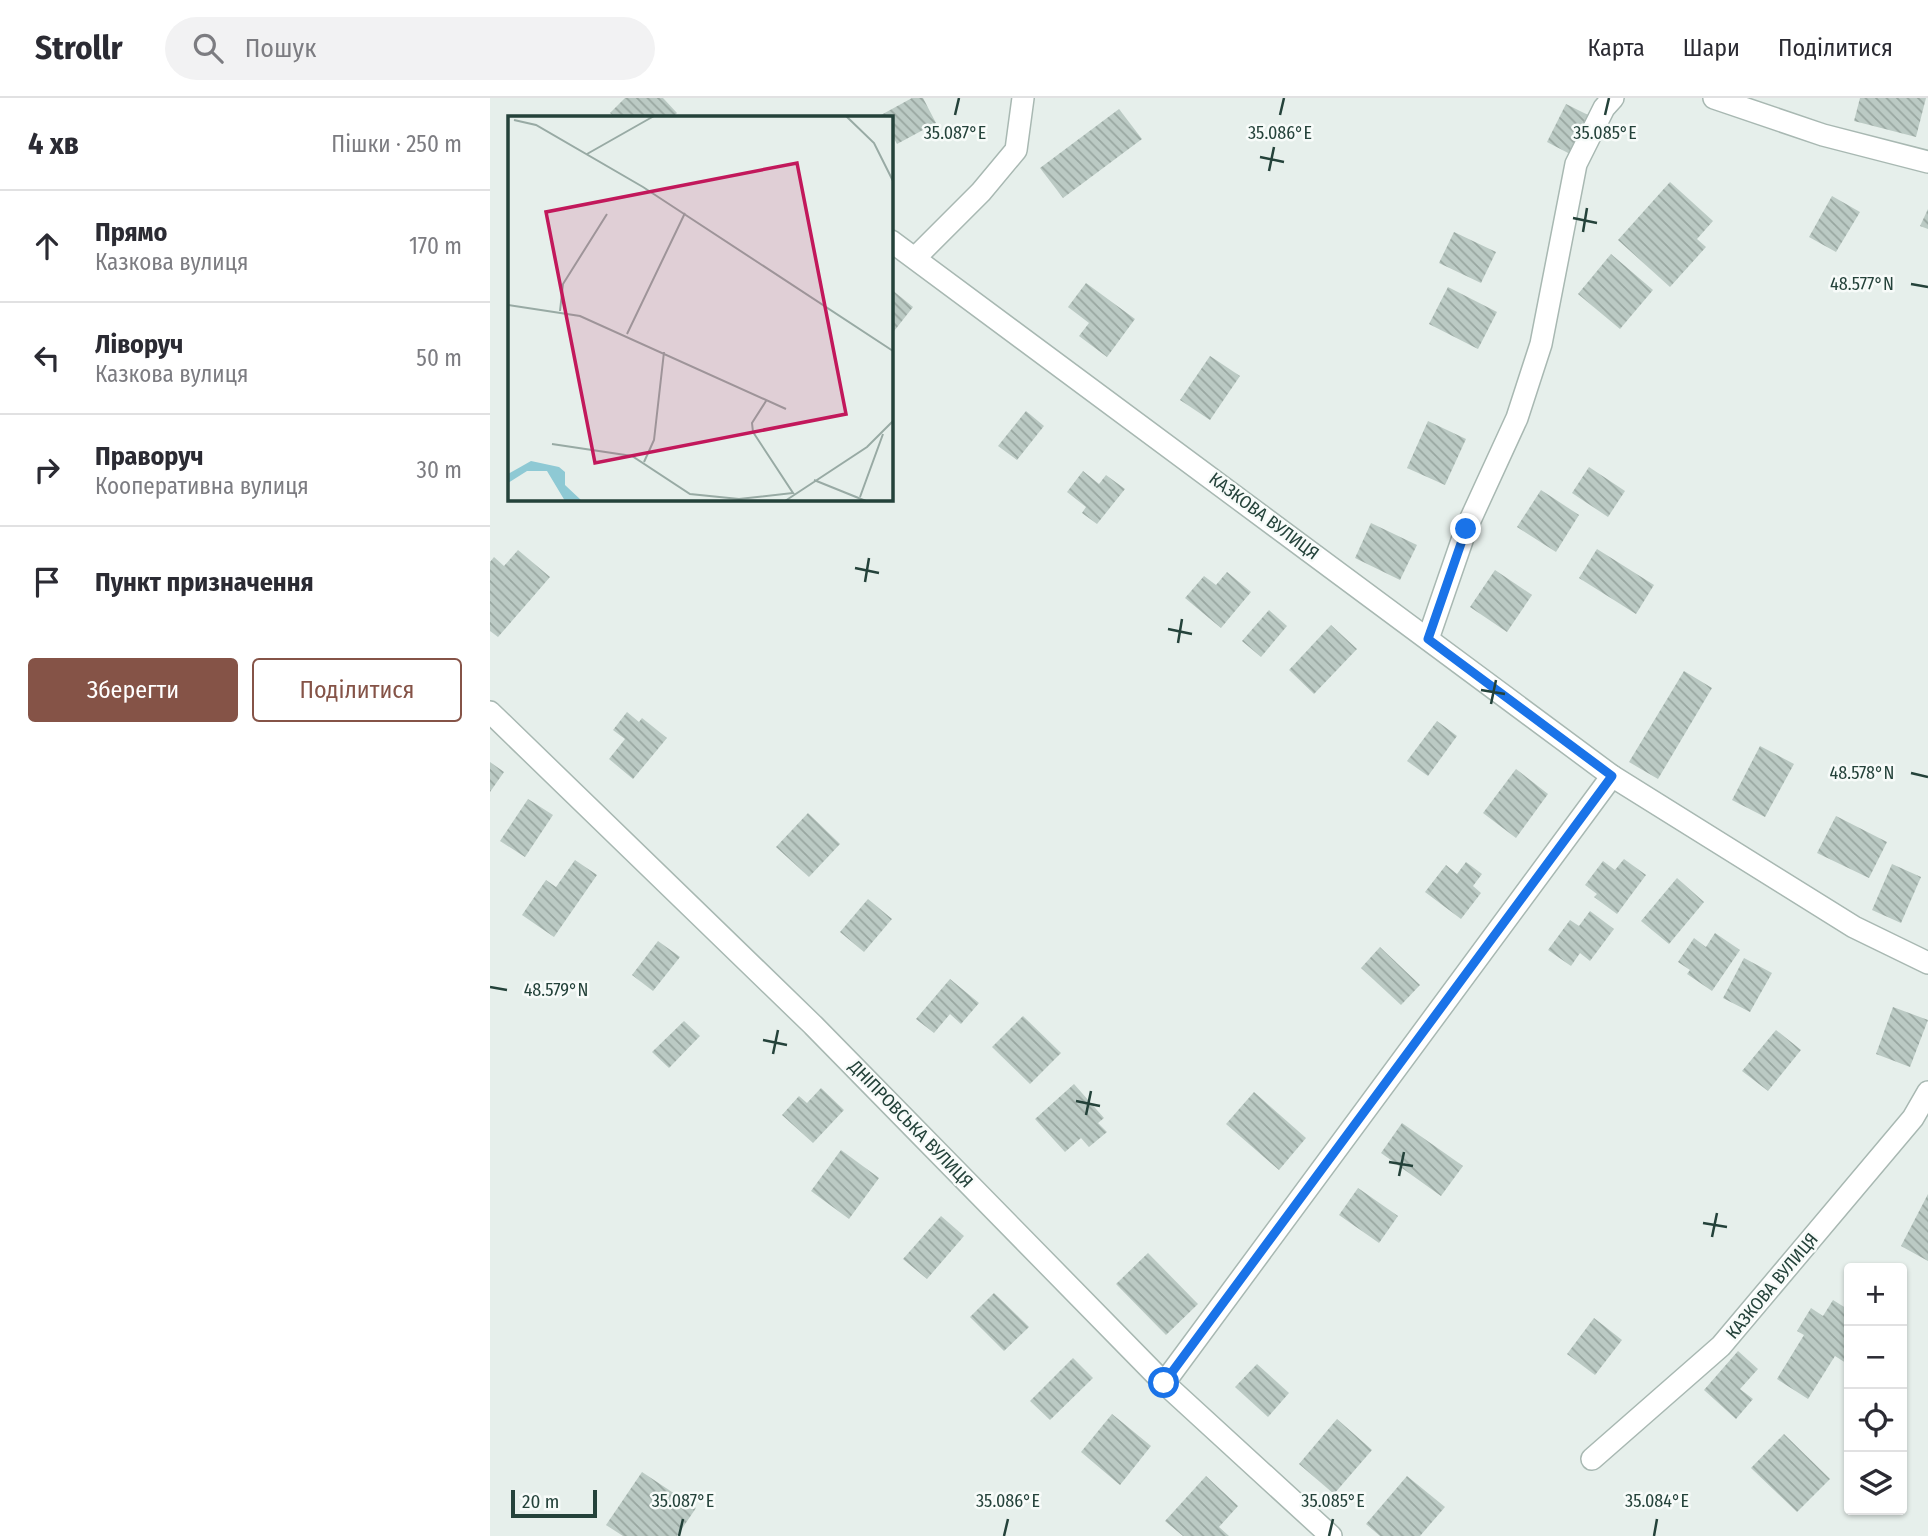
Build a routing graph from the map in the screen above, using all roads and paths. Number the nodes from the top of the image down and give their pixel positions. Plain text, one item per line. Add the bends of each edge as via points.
1 (1023, 98) edge
2 (1613, 98) edge
3 (1714, 98) edge
4 (1928, 162) edge
5 (892, 242) edge
6 (916, 257) junction
7 (1428, 639) junction
8 (490, 712) edge
9 (1612, 776) junction
10 (1928, 963) edge
11 (1928, 1092) edge
12 (1164, 1383) junction
13 (1592, 1459) dead end
14 (1331, 1536) edge

1 - 6 street via 1016,150
2 - 7 street via 1576,164 1541,344 1517,418 1466,529
3 - 4 street via 1823,135
5 - 6 street, КАЗКОВА ВУЛИЦЯ
6 - 7 street, КАЗКОВА ВУЛИЦЯ
7 - 9 street, КАЗКОВА ВУЛИЦЯ
8 - 12 street, ДНІПРОВСЬКА ВУЛИЦЯ via 813,1025
9 - 10 street, КАЗКОВА ВУЛИЦЯ via 1854,927
9 - 12 street
11 - 13 street, КАЗКОВА ВУЛИЦЯ via 1913,1118 1721,1346
12 - 14 street, ДНІПРОВСЬКА ВУЛИЦЯ

